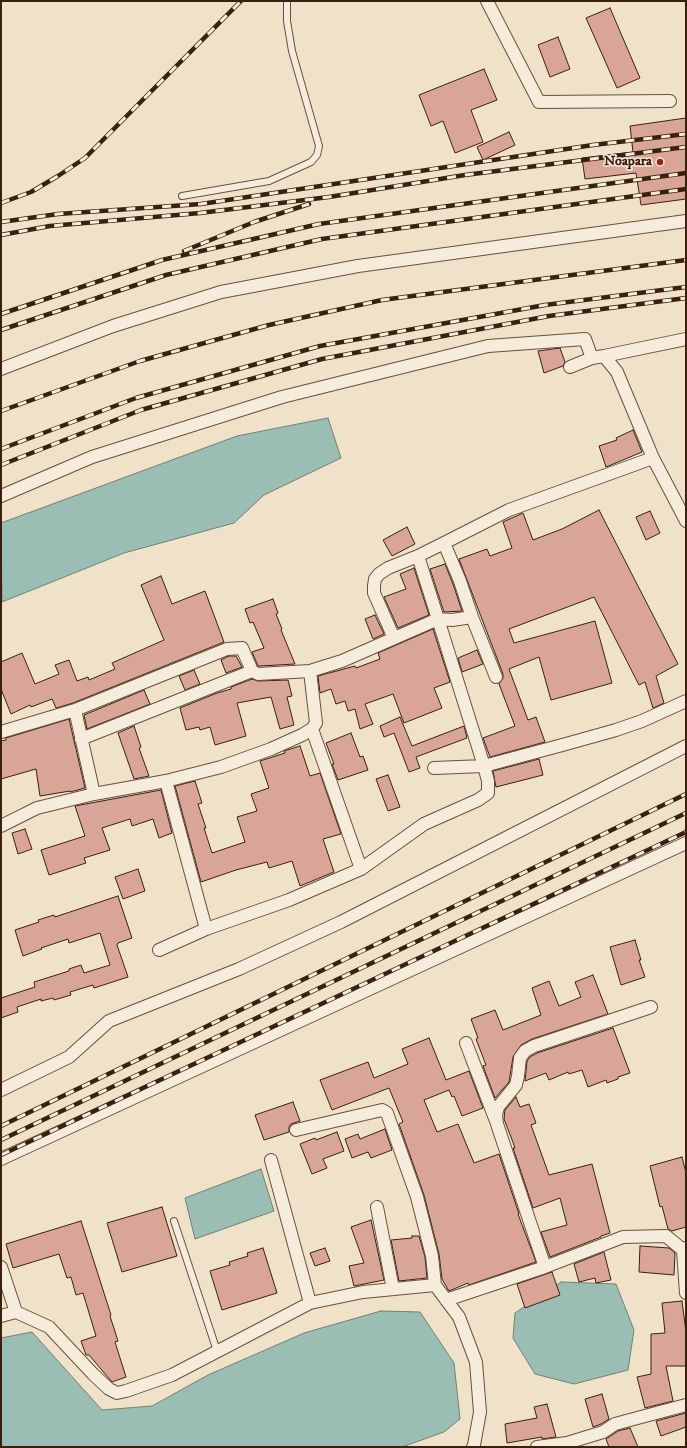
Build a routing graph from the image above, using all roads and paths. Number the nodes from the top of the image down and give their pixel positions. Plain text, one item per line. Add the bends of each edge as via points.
1 (287, 1) edge
2 (487, 1) edge
3 (670, 101) dead end
4 (182, 196) dead end
5 (686, 221) edge
6 (686, 339) edge
7 (604, 356) junction
8 (592, 358) junction
9 (570, 367) dead end
10 (1, 368) edge
11 (653, 458) junction
12 (1, 496) edge
13 (686, 520) edge
14 (444, 544) junction
15 (418, 556) junction
16 (472, 617) junction
17 (438, 619) junction
18 (394, 638) junction
19 (252, 671) junction
20 (310, 672) junction
21 (496, 676) dead end
22 (686, 701) edge
23 (74, 710) junction
24 (312, 729) junction
25 (1, 732) edge
26 (81, 739) junction
27 (686, 746) edge
28 (484, 766) junction
29 (434, 768) dead end
30 (166, 781) junction
31 (94, 794) junction
32 (1, 826) edge
33 (686, 843) edge
34 (361, 869) junction
35 (206, 929) junction
36 (159, 950) dead end
37 (650, 1007) dead end
38 (466, 1043) dead end
39 (1, 1090) edge
40 (497, 1124) junction
41 (296, 1130) dead end
42 (1, 1159) edge
43 (271, 1160) dead end
44 (377, 1207) dead end
45 (174, 1221) dead end
46 (684, 1249) edge
47 (1, 1267) edge
48 (545, 1267) junction
49 (435, 1285) junction
50 (393, 1289) junction
51 (686, 1293) edge
52 (446, 1300) junction
53 (310, 1303) junction
54 (16, 1312) junction
55 (1, 1316) edge
56 (217, 1351) junction
57 (686, 1405) edge
58 (568, 1445) edge
59 (473, 1447) edge
60 (537, 1447) edge

1 - 4 lane via 292,51 319,146 317,155 311,162 268,180
2 - 3 street via 539,102
5 - 10 street via 358,266 221,292 113,326
6 - 7 street
7 - 8 street
7 - 11 street via 617,372
8 - 9 street
8 - 12 street via 585,339 488,346 282,397 92,457
11 - 13 street
11 - 14 street via 509,510
14 - 15 street
14 - 16 street
15 - 17 street
15 - 18 street via 388,568 375,579 374,593
16 - 17 street
16 - 21 street
17 - 18 street
17 - 28 street
18 - 20 street
19 - 20 street via 258,674
19 - 23 street via 242,648 227,649
19 - 26 street
20 - 24 street via 316,723
22 - 28 street via 616,730
23 - 25 street
23 - 26 street
24 - 30 street via 271,750 221,767
24 - 34 street
26 - 31 street
27 - 39 street via 341,922 239,969 109,1021 69,1057
28 - 29 street
28 - 34 street via 488,793 424,824
30 - 31 street
30 - 35 street
31 - 32 street via 37,808
33 - 42 street
34 - 35 street via 289,900
35 - 36 street
37 - 40 street via 534,1046 526,1051 520,1058 516,1085 498,1107
38 - 40 street
40 - 48 street
41 - 49 street via 382,1110 387,1113 417,1197 432,1256
43 - 53 street
44 - 50 street
45 - 56 lane
46 - 48 street via 666,1236 623,1236
46 - 51 street
47 - 54 street
48 - 52 street
49 - 50 street
49 - 52 street
50 - 53 street via 363,1292
52 - 59 street via 459,1317 476,1362 480,1412
53 - 56 street
54 - 55 street
54 - 56 street via 49,1327 108,1389 117,1393 172,1375
57 - 58 street via 615,1424 603,1432
58 - 60 street

